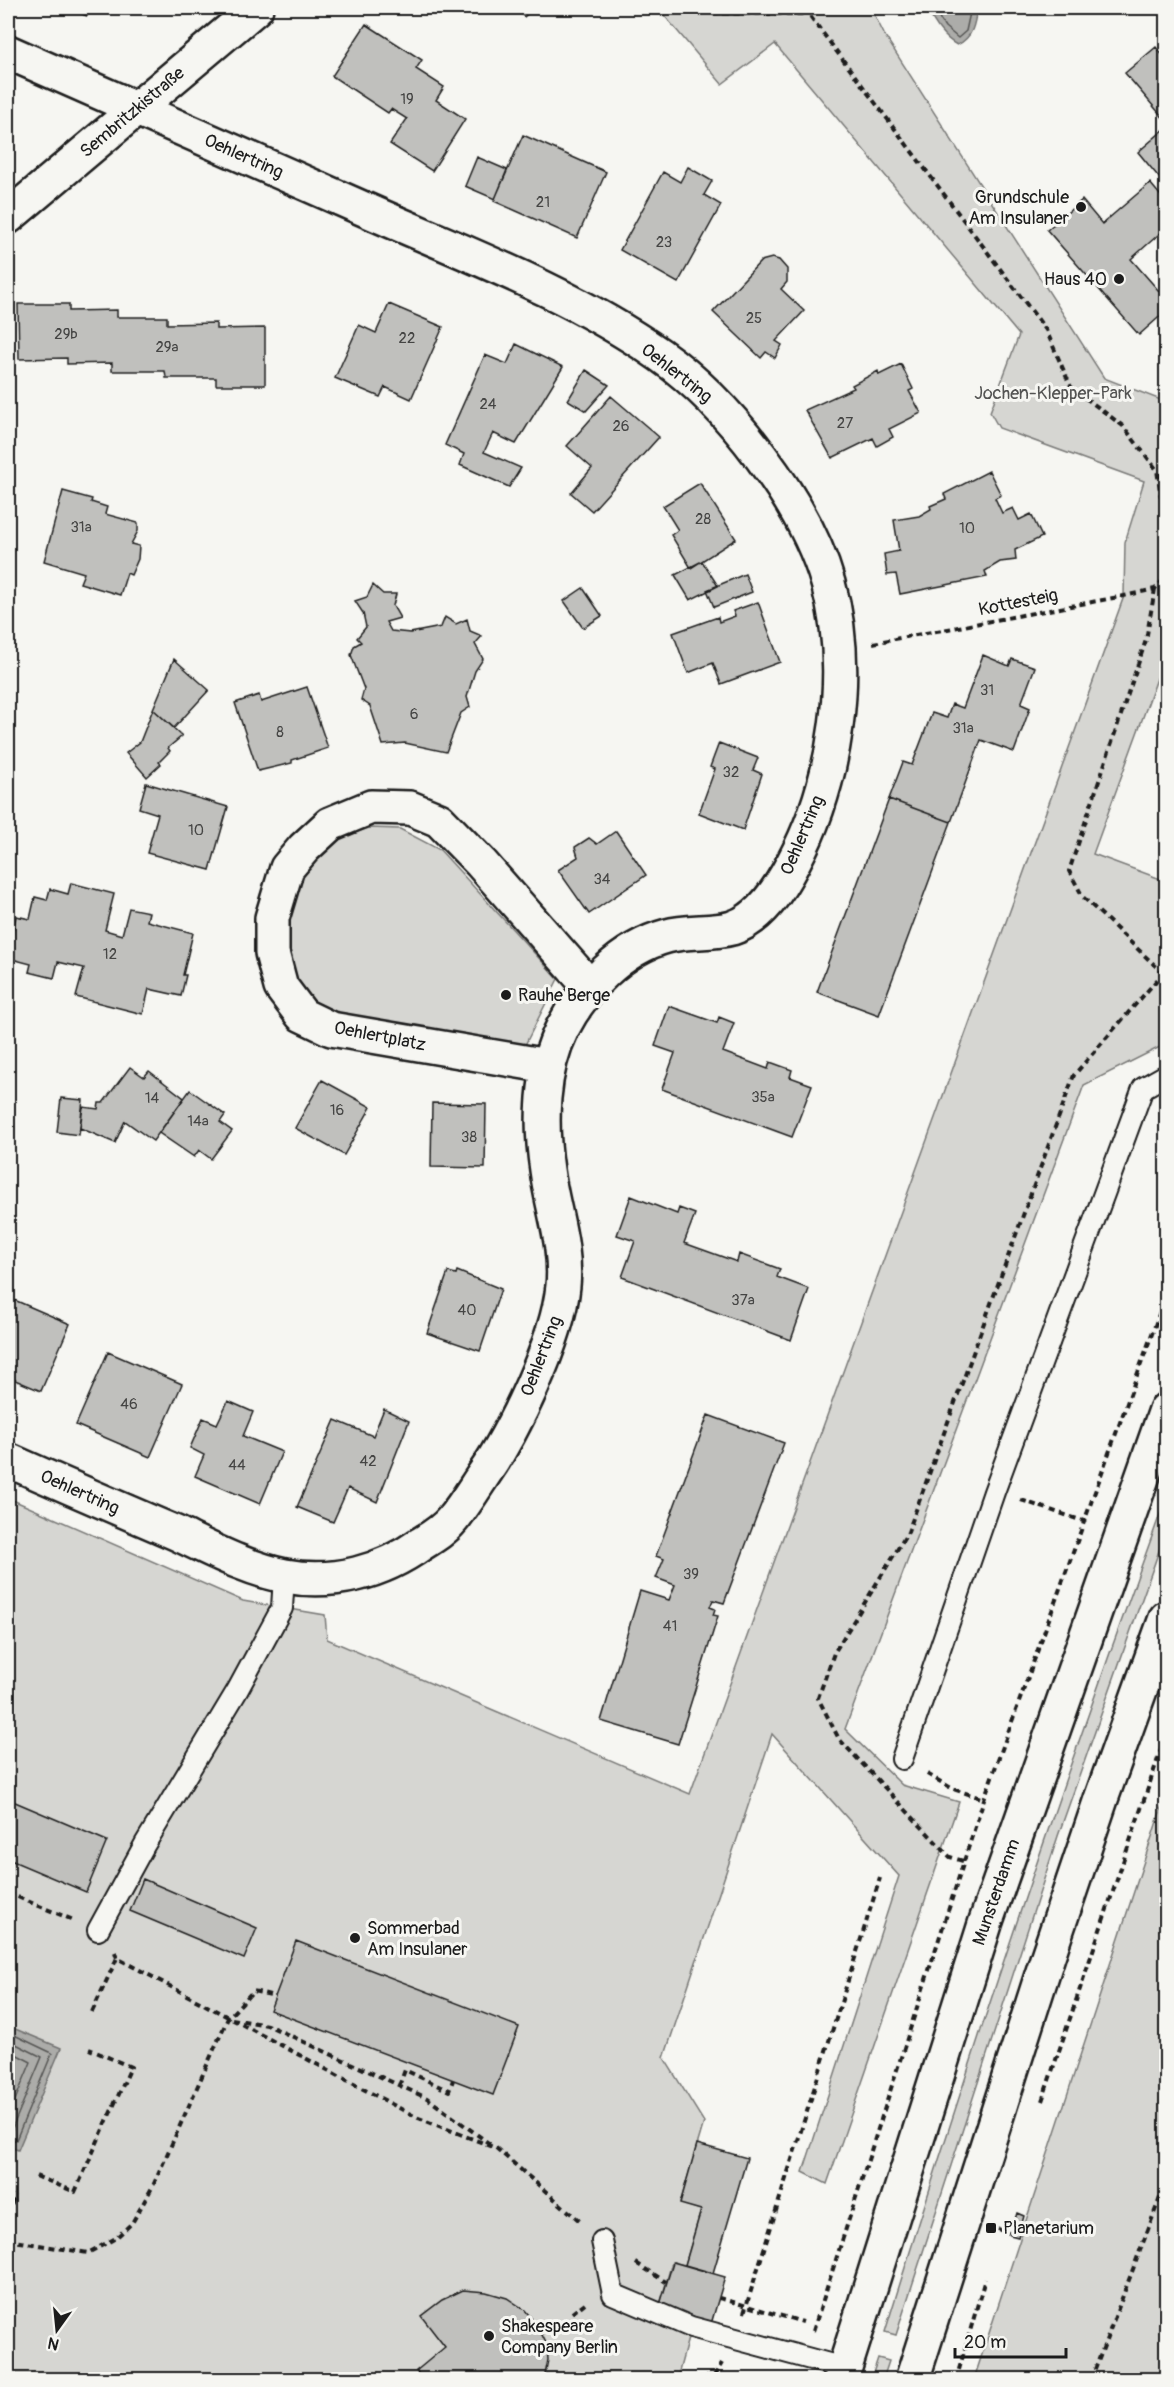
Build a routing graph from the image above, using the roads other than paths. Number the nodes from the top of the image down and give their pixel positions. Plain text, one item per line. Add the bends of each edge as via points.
1 (256, 8) edge
2 (8, 52) edge
3 (136, 108) junction
4 (8, 217) edge
5 (590, 987) junction
6 (548, 1066) junction
7 (1167, 1075) edge
8 (1167, 1410) edge
9 (8, 1460) edge
10 (284, 1576) junction
11 (1167, 1618) edge
12 (902, 1760) road end
13 (98, 1930) road end
14 (602, 2241) road end
15 (842, 2374) edge
16 (912, 2379) edge

1 - 3 street, Sembritzkistraße
2 - 3 street, Oehlertring
3 - 4 street, Sembritzkistraße
3 - 5 street, Oehlertring via 575,302 663,357 727,413 775,476 805,528 828,583 839,650 839,697 831,756 795,860 771,900 748,920 732,928 671,934 643,944
5 - 6 street, Oehlertring via 562,1028
5 - 6 street, Oehlertplatz via 439,820 410,808 371,807 330,824 287,868 272,918 272,953 281,987 302,1015 331,1029
6 - 10 street, Oehlertring via 543,1114 547,1172 558,1220 564,1282 556,1325 500,1452 449,1525 399,1560 354,1575 326,1579
7 - 12 lane via 1143,1088 994,1492
8 - 15 street, Munsterdamm via 986,1921
9 - 10 street, Oehlertring via 231,1557
10 - 13 lane via 282,1608
11 - 16 street via 1048,1956
14 - 15 lane via 613,2294 691,2326

